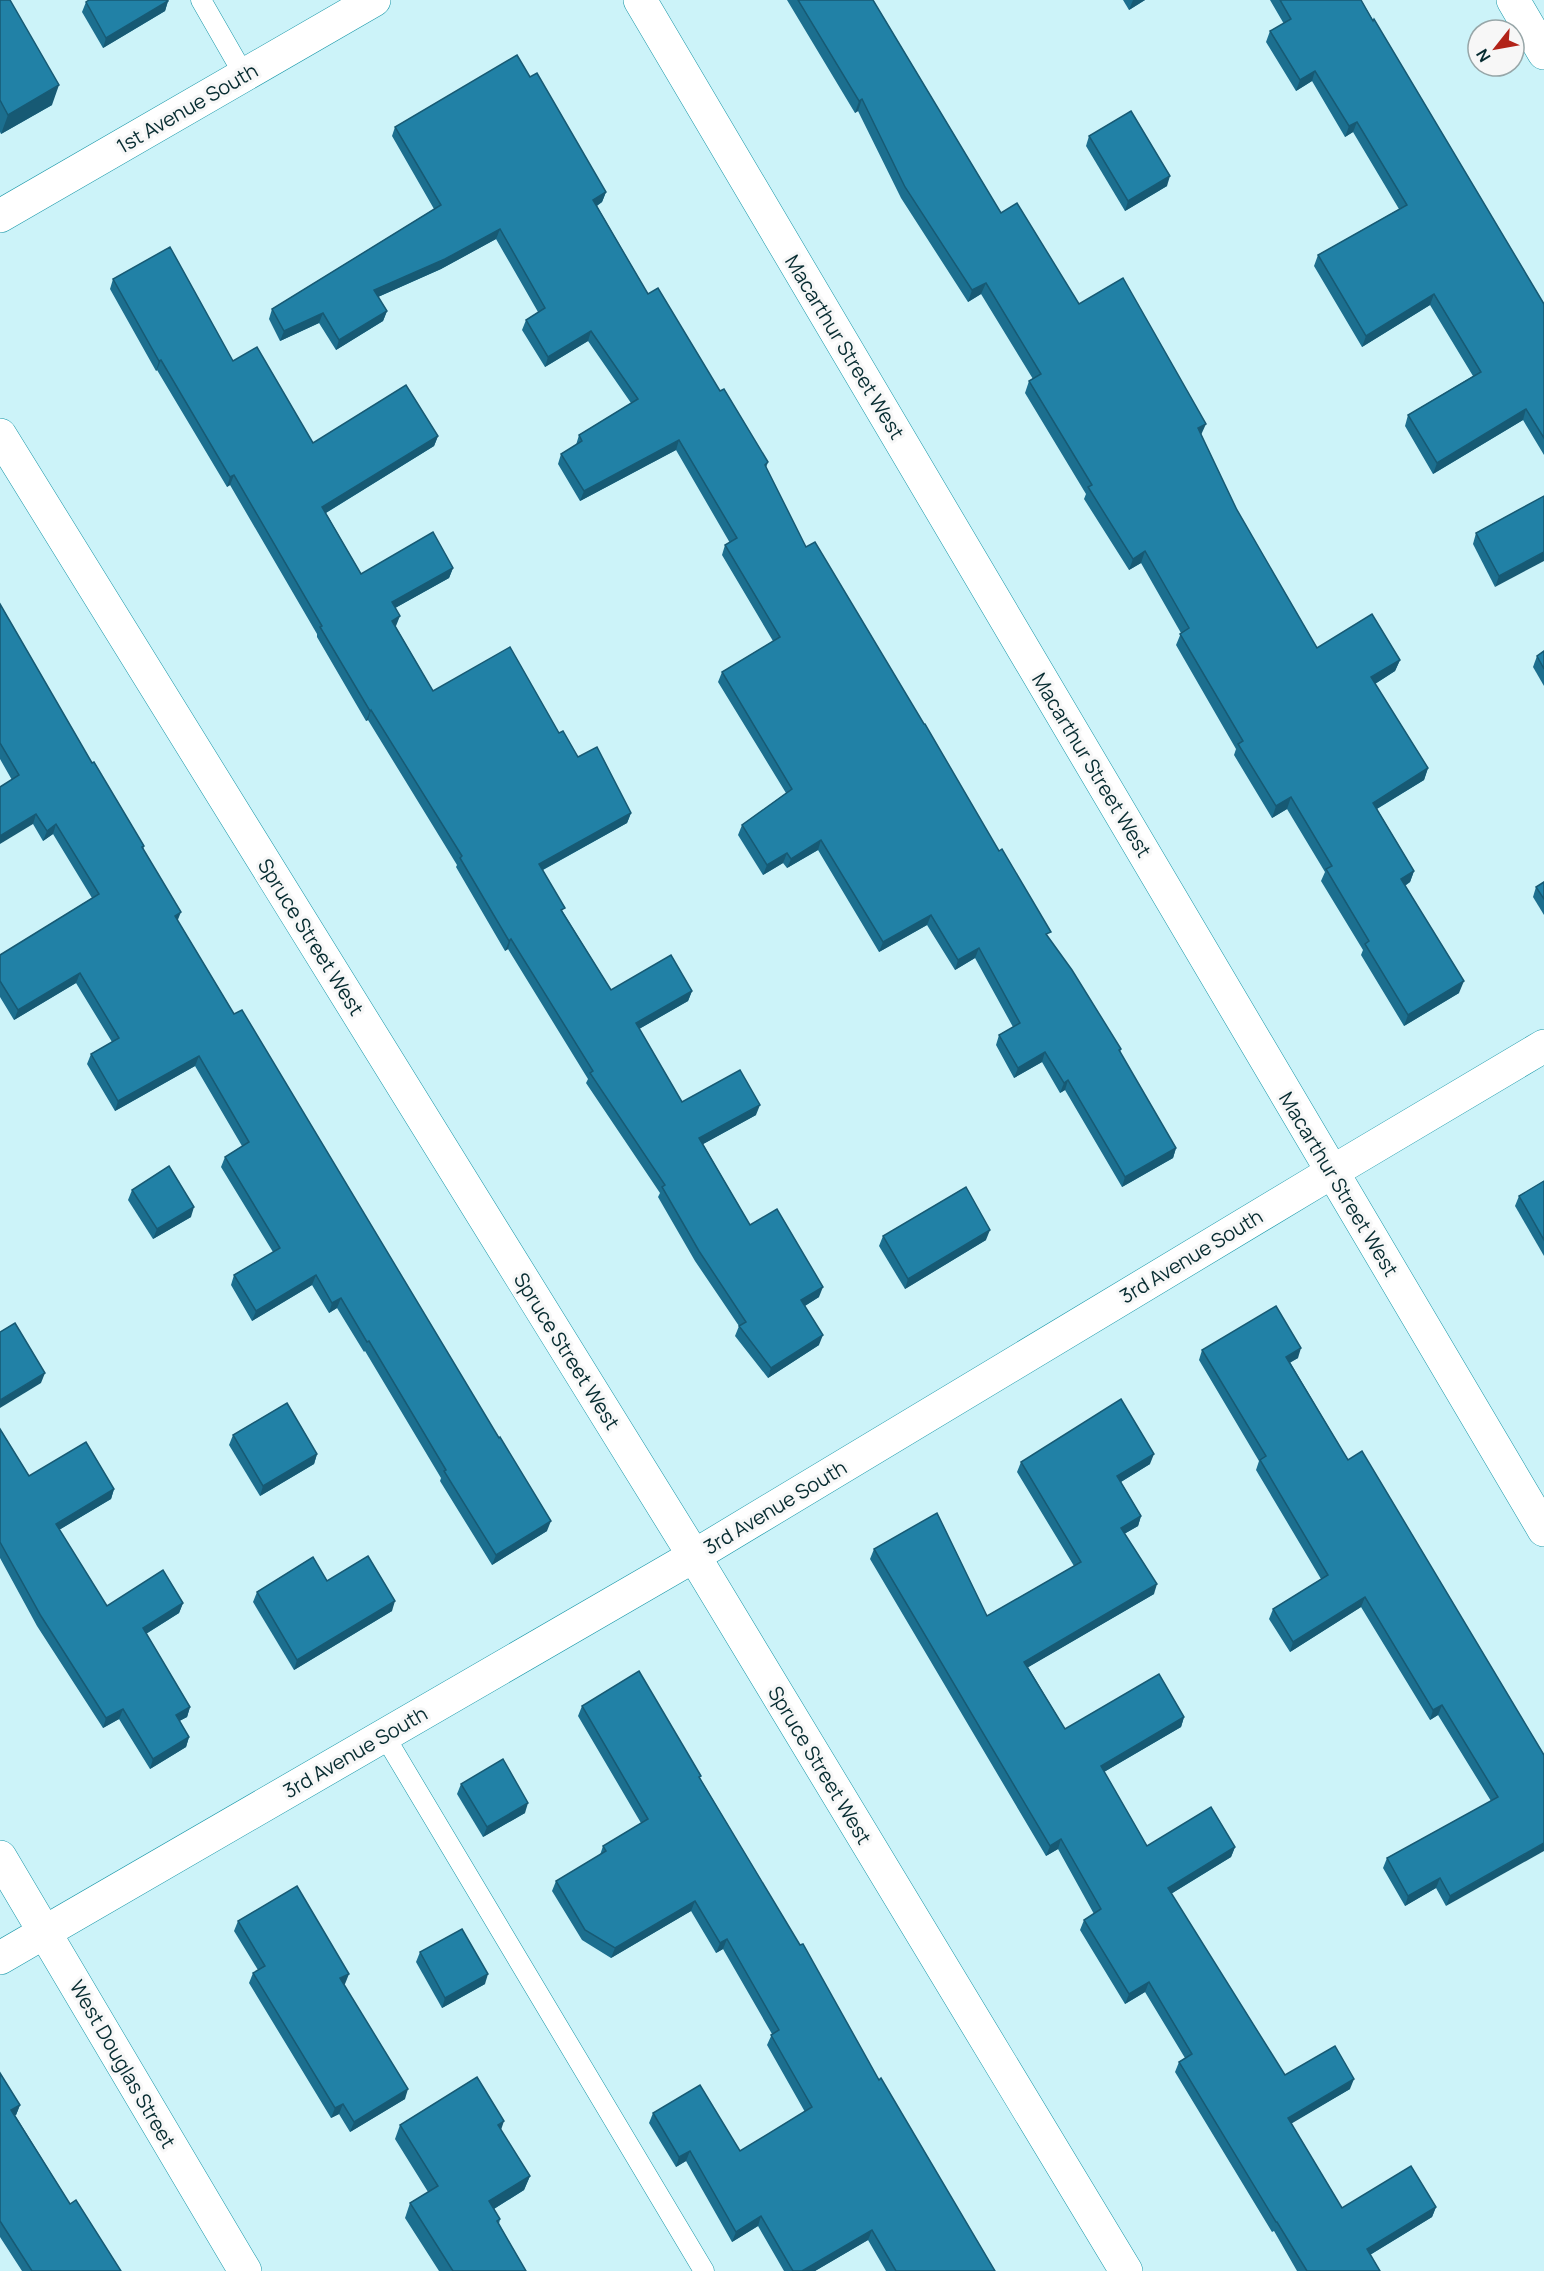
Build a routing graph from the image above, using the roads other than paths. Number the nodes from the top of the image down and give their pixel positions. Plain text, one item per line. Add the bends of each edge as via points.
1 (201, 0) edge
2 (374, 0) edge
3 (640, 0) edge
4 (1513, 0) edge
5 (1544, 53) edge
6 (244, 75) junction
7 (0, 216) edge
8 (0, 435) edge
9 (1544, 1046) edge
10 (1332, 1172) junction
11 (1544, 1530) edge
12 (694, 1556) junction
13 (384, 1735) junction
14 (0, 1857) edge
15 (45, 1932) junction
16 (0, 1959) edge
17 (245, 2271) edge
18 (704, 2271) edge
19 (1126, 2271) edge

1 - 6 lane
2 - 6 street, 1st Avenue South
3 - 10 street, Macarthur Street West
4 - 5 street
6 - 7 street, 1st Avenue South
8 - 12 street, Spruce Street West
9 - 10 street, 3rd Avenue South
10 - 11 street, Macarthur Street West
10 - 12 street, 3rd Avenue South
12 - 13 street, 3rd Avenue South
12 - 19 street, Spruce Street West
13 - 15 street, 3rd Avenue South
13 - 18 lane
14 - 15 street, West Douglas Street
15 - 16 street, 3rd Avenue South
15 - 17 street, West Douglas Street

